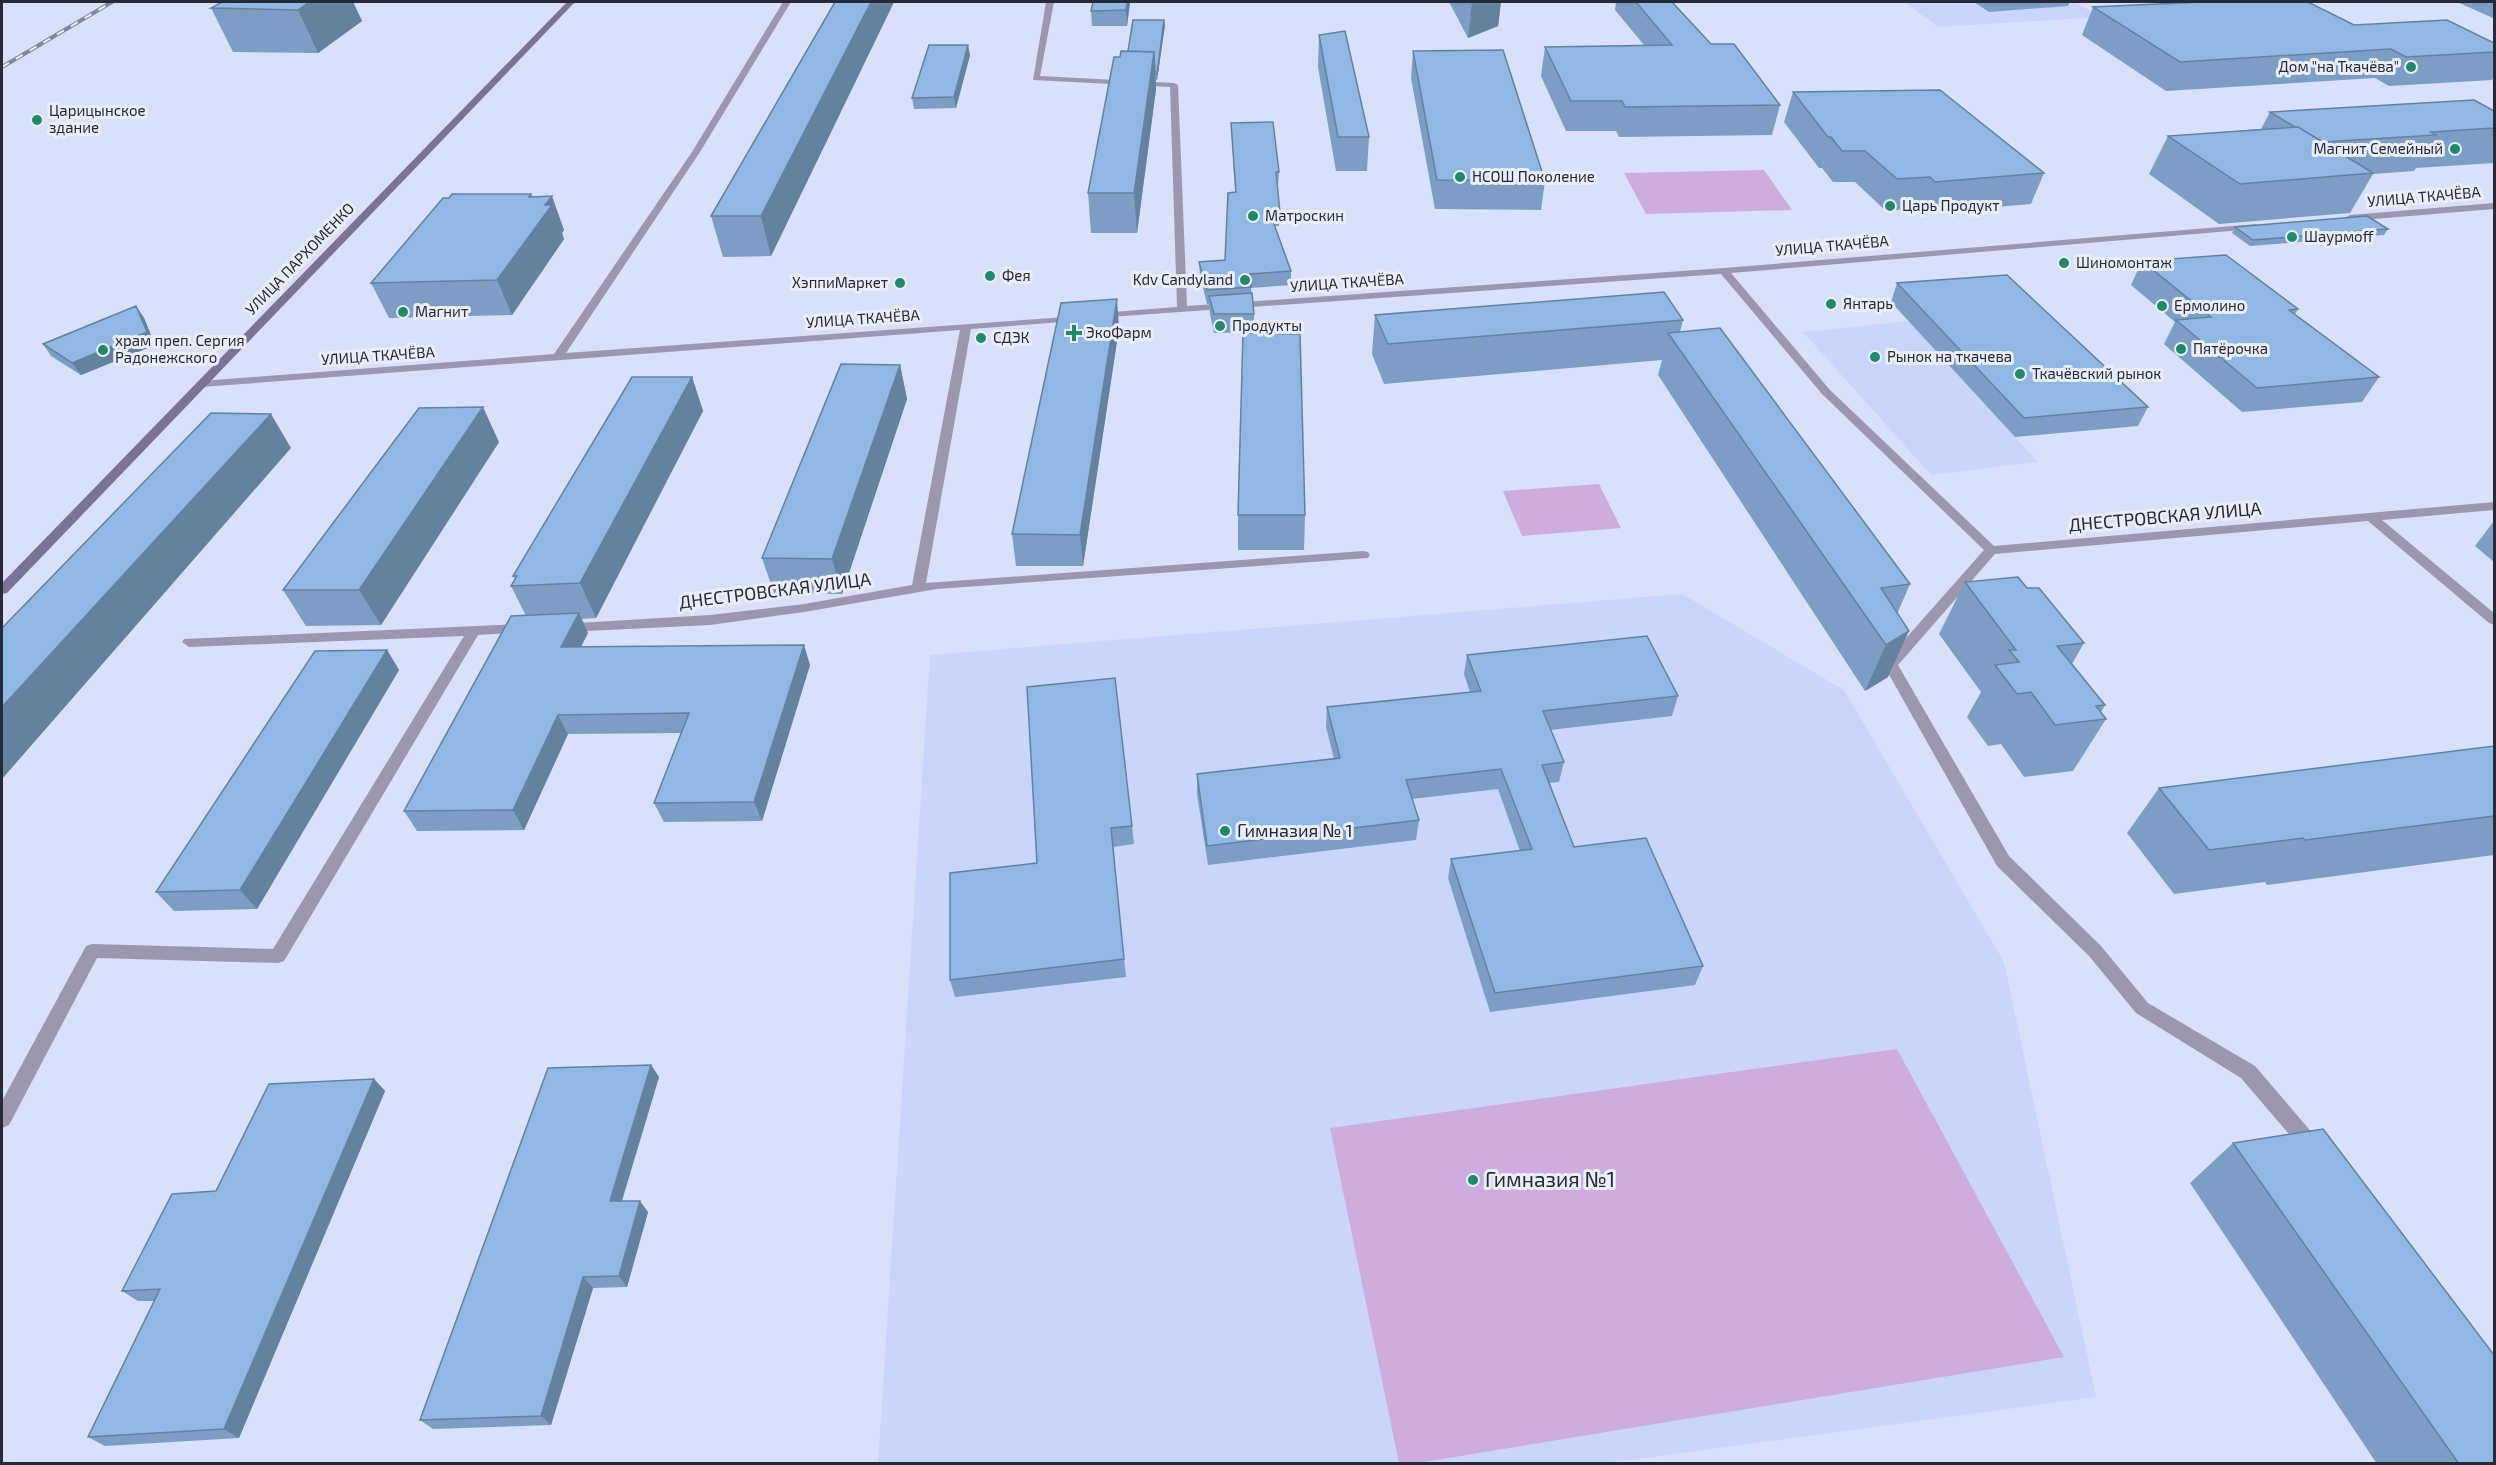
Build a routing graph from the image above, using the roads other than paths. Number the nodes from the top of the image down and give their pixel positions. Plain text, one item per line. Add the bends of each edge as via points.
1 (571, 2) edge
2 (787, 2) edge
3 (1050, 2) edge
4 (2494, 206) edge
5 (2333, 219) edge
6 (2263, 225) edge
7 (1724, 271) junction
8 (1182, 310) junction
9 (966, 326) junction
10 (558, 357) junction
11 (202, 384) junction
12 (2494, 506) edge
13 (2371, 517) junction
14 (1991, 550) junction
15 (1363, 555) dead end
16 (2, 590) edge
17 (918, 590) junction
18 (2494, 620) edge
19 (556, 627) edge
20 (532, 629) edge
21 (473, 632) junction
22 (189, 642) dead end
23 (2, 1119) edge
24 (2328, 1166) edge

1 - 11 street, УЛИЦА ПАРХОМЕНКО
2 - 10 street via 696,152
3 - 8 street via 1036,78 1174,85
4 - 5 street, УЛИЦА ТКАЧЁВА
6 - 7 street, УЛИЦА ТКАЧЁВА
7 - 8 street, УЛИЦА ТКАЧЁВА
7 - 14 street via 1826,392
8 - 9 street, УЛИЦА ТКАЧЁВА
9 - 10 street, УЛИЦА ТКАЧЁВА
9 - 17 street
10 - 11 street, УЛИЦА ТКАЧЁВА
11 - 16 street, УЛИЦА ПАРХОМЕНКО
12 - 13 street, ДНЕСТРОВСКАЯ УЛИЦА
13 - 14 street, ДНЕСТРОВСКАЯ УЛИЦА
13 - 18 street
14 - 24 street via 1890,664 2003,861 2095,951 2142,1008 2248,1072
15 - 17 street, ДНЕСТРОВСКАЯ УЛИЦА via 938,585
17 - 19 street, ДНЕСТРОВСКАЯ УЛИЦА via 710,620
20 - 21 street
21 - 22 street
21 - 23 street via 278,956 92,951

